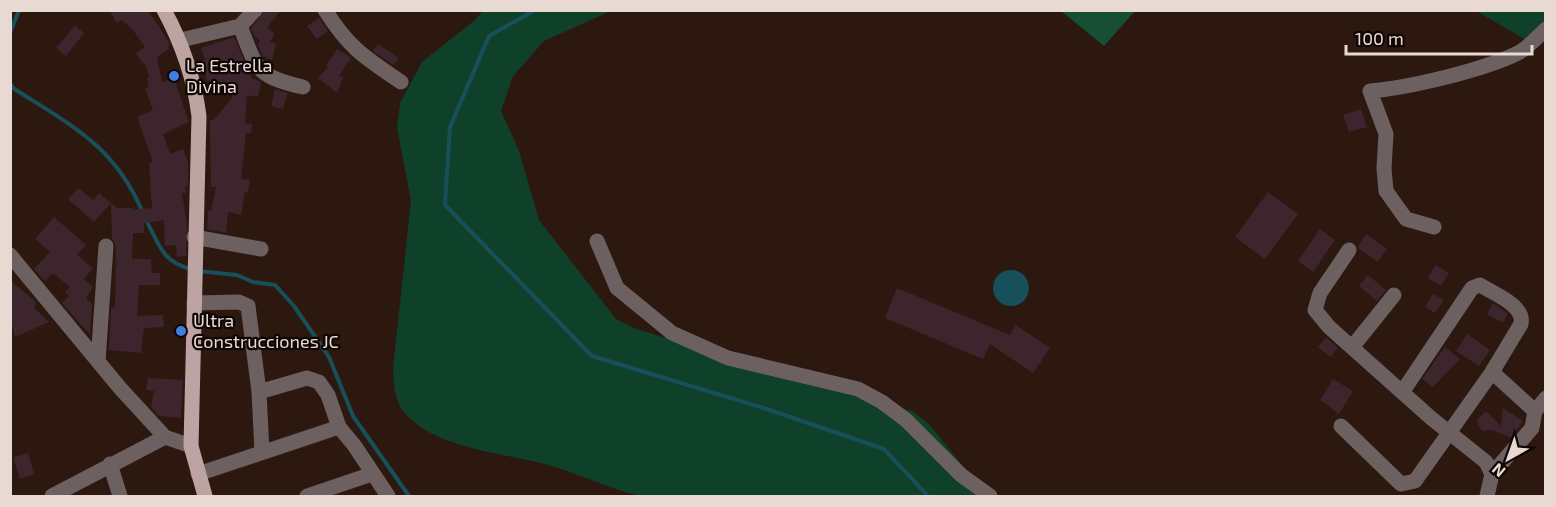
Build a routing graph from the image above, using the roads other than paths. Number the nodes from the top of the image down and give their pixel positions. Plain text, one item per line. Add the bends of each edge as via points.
1 (164, 10) edge
2 (255, 10) edge
3 (325, 10) edge
4 (240, 26) junction
5 (1545, 29) edge
6 (181, 40) junction
7 (401, 82) dead end
8 (303, 87) dead end
9 (1434, 227) dead end
10 (194, 237) junction
11 (597, 241) dead end
12 (106, 246) dead end
13 (261, 249) dead end
14 (1349, 250) dead end
15 (10, 255) edge
16 (1394, 295) dead end
17 (194, 303) junction
18 (1353, 346) junction
19 (98, 361) junction
20 (1492, 372) junction
21 (1403, 390) junction
22 (260, 392) junction
23 (1545, 398) edge
24 (1535, 411) junction
25 (1341, 426) dead end
26 (339, 427) junction
27 (1448, 432) junction
28 (165, 437) junction
29 (192, 446) junction
30 (262, 452) junction
31 (110, 465) junction
32 (198, 474) junction
33 (372, 474) junction
34 (1492, 474) junction
35 (52, 496) edge
36 (120, 496) edge
37 (205, 496) edge
38 (307, 496) edge
39 (388, 496) edge
40 (990, 496) edge
41 (1487, 496) edge

1 - 6 main road
2 - 4 street
3 - 7 street via 344,40
4 - 6 street
4 - 8 street via 261,73
5 - 9 street via 1520,52 1490,63 1393,90 1370,91 1386,134 1386,191 1406,219
6 - 10 main road via 195,85 198,116
10 - 13 street
10 - 17 main road
11 - 40 street via 617,288 672,333 728,358 858,389 906,420 961,475
12 - 19 street
14 - 18 street via 1320,293 1315,310
15 - 19 street
16 - 18 street
17 - 22 street via 239,302 248,306
17 - 29 main road
18 - 21 street
19 - 28 street
20 - 21 street via 1522,317 1519,310 1480,285 1466,294
20 - 24 street
20 - 27 street
21 - 27 street
22 - 26 street via 307,378 320,382
22 - 30 street
23 - 24 street
24 - 34 street via 1532,428
25 - 27 street via 1401,484 1415,482
26 - 30 street
26 - 33 street
27 - 34 street via 1486,462
28 - 29 street
28 - 31 street
29 - 32 main road
30 - 32 street
31 - 35 street
31 - 36 street
32 - 37 main road
33 - 38 street
33 - 39 street
34 - 41 street

